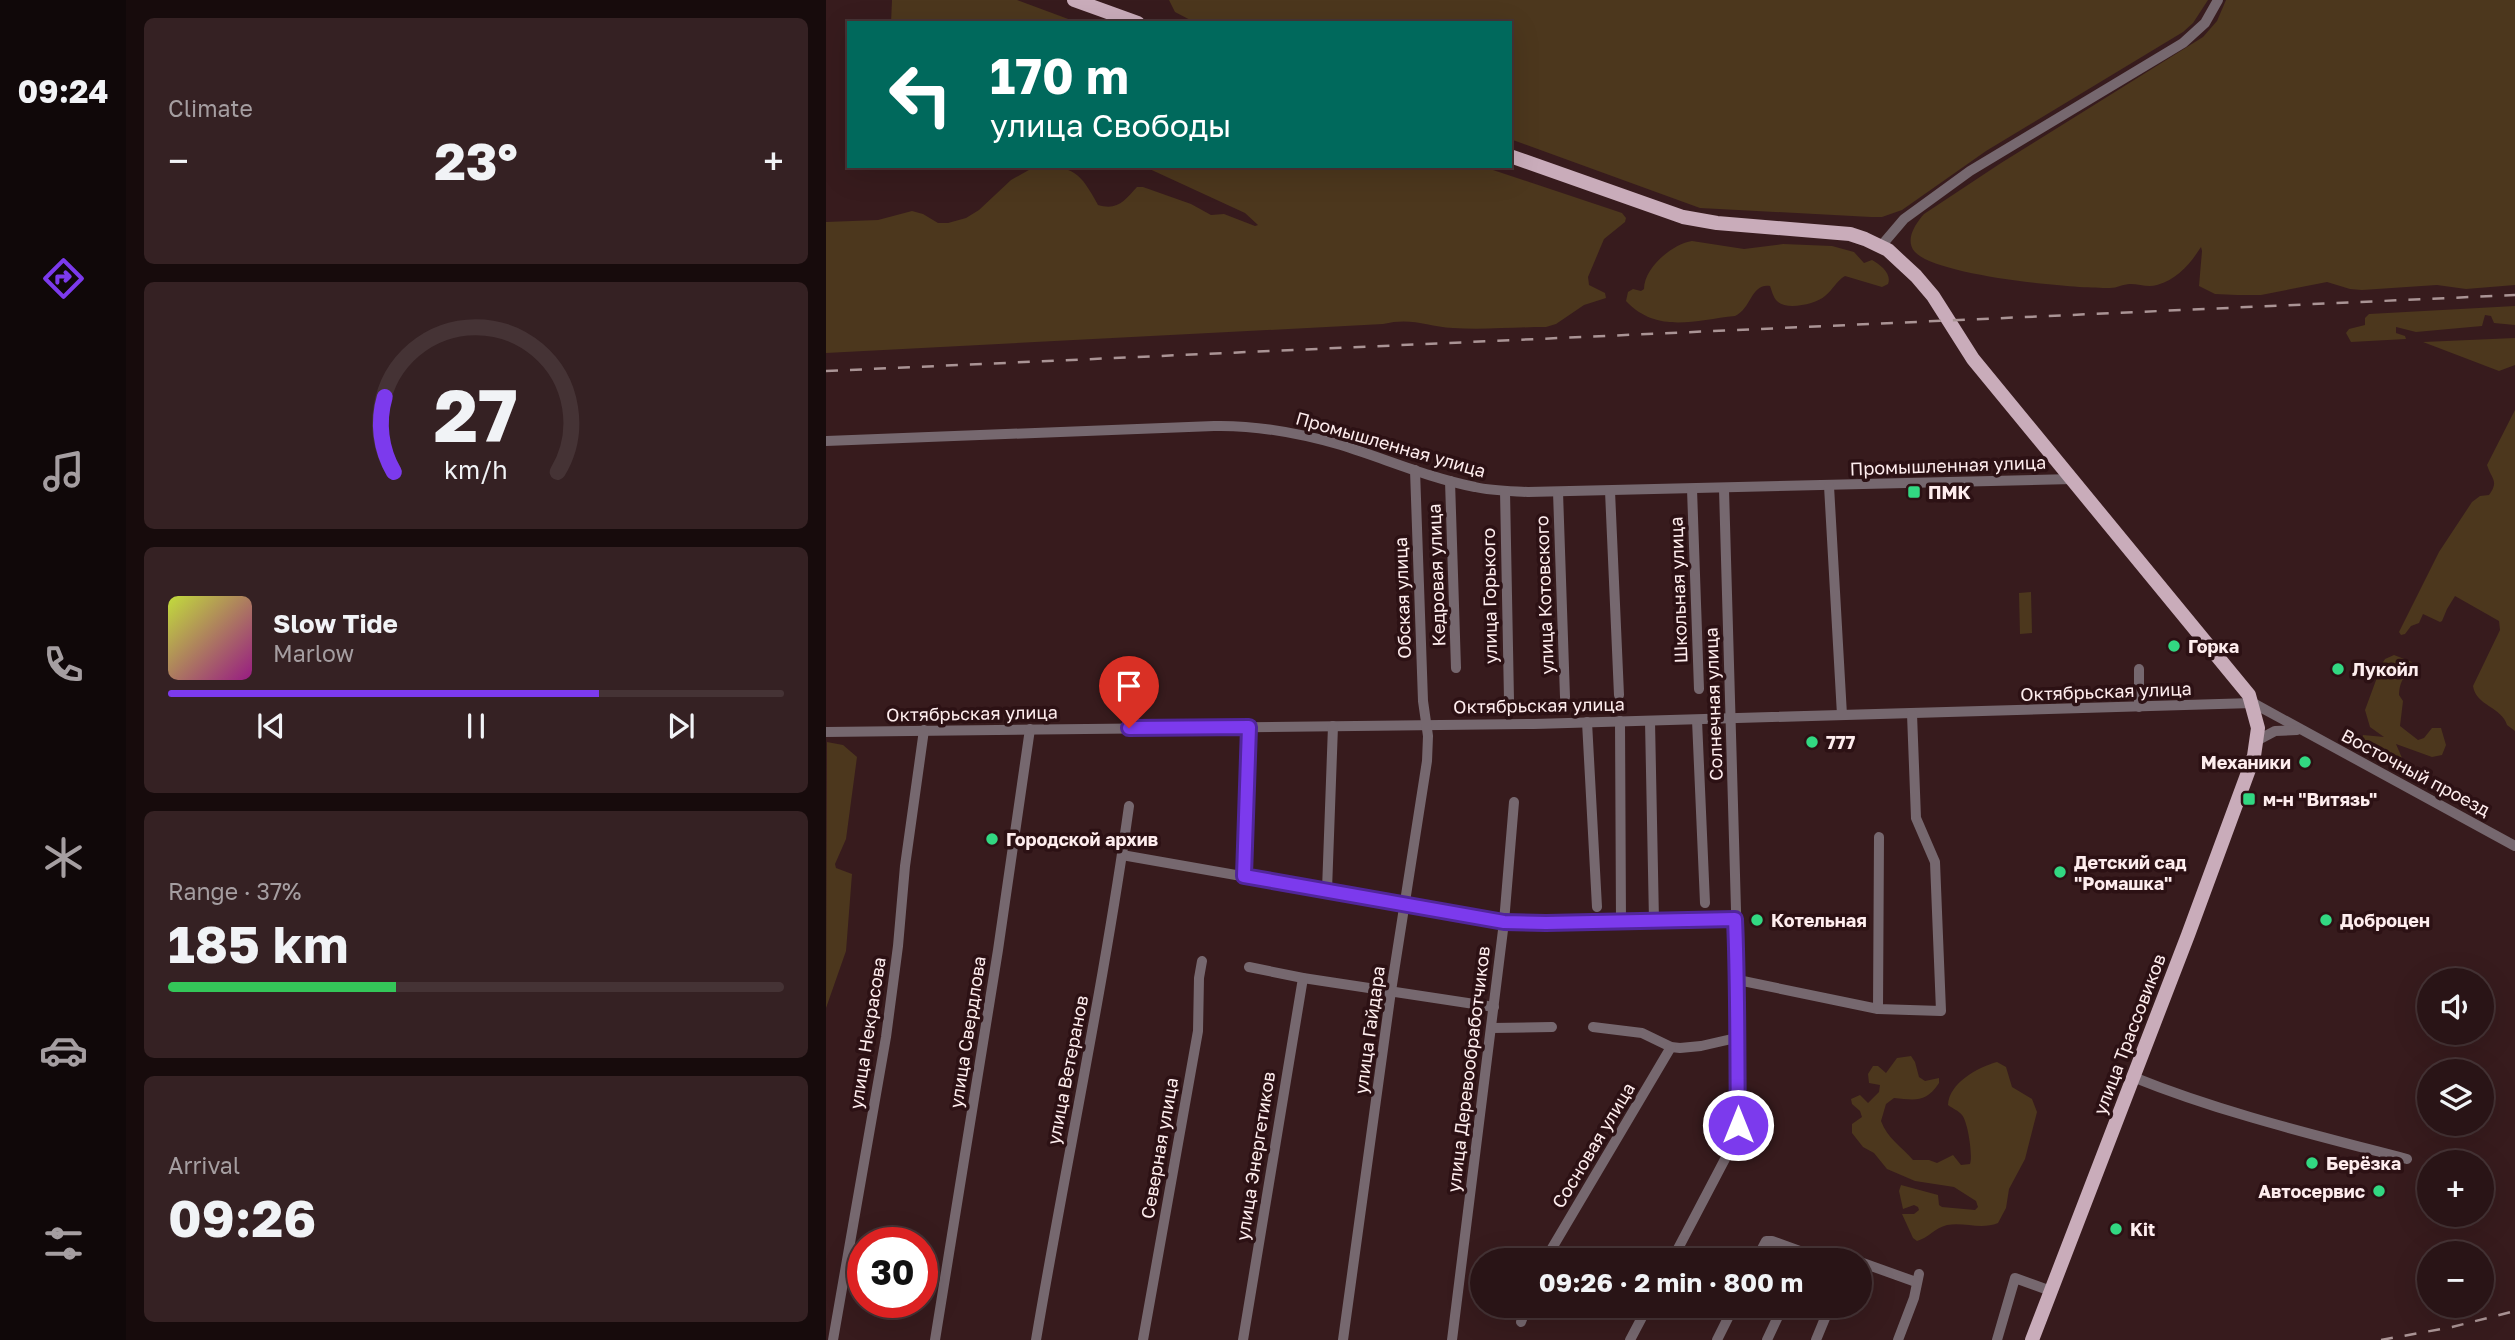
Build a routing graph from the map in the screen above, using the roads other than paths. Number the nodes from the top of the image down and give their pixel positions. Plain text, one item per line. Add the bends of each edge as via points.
1 (1074, 0) edge
2 (2218, 0) edge
3 (1132, 21) edge
4 (1512, 157) edge
5 (1881, 246) junction
6 (826, 441) edge
7 (1415, 470) junction
8 (2073, 479) junction
9 (1450, 481) junction
10 (1829, 486) junction
11 (1692, 489) junction
12 (1724, 489) junction
13 (1505, 491) junction
14 (1610, 491) junction
15 (1558, 492) junction
16 (1456, 668) dead end
17 (2139, 669) dead end
18 (1699, 689) dead end
19 (1619, 695) dead end
20 (1565, 697) dead end
21 (1509, 700) dead end
22 (2253, 703) junction
23 (2139, 707) junction
24 (1912, 713) junction
25 (1842, 715) junction
26 (1731, 719) junction
27 (1650, 720) junction
28 (1697, 720) junction
29 (1620, 721) junction
30 (1587, 722) junction
31 (1426, 725) junction
32 (1334, 726) junction
33 (1249, 727) junction
34 (1030, 729) junction
35 (924, 730) junction
36 (2300, 730) junction
37 (826, 732) edge
38 (2258, 740) junction
39 (1514, 802) dead end
40 (1129, 806) dead end
41 (1878, 837) dead end
42 (2515, 846) edge
43 (1122, 855) junction
44 (1244, 876) junction
45 (1327, 890) junction
46 (1705, 902) dead end
47 (1405, 903) junction
48 (1597, 907) dead end
49 (1735, 919) junction
50 (1654, 921) junction
51 (1504, 922) junction
52 (1620, 922) junction
53 (1202, 961) dead end
54 (1249, 967) dead end
55 (1303, 978) junction
56 (1738, 980) junction
57 (1391, 991) junction
58 (1494, 1007) junction
59 (1878, 1009) junction
60 (1552, 1027) dead end
61 (1593, 1027) dead end
62 (1492, 1028) junction
63 (1736, 1038) junction
64 (1671, 1047) junction
65 (2133, 1077) junction
66 (2407, 1159) dead end
67 (1552, 1248) edge
68 (1678, 1248) edge
69 (1762, 1248) edge
70 (1787, 1248) edge
71 (1872, 1265) edge
72 (2051, 1291) junction
73 (1522, 1318) edge
74 (1642, 1318) edge
75 (1728, 1318) edge
76 (1777, 1318) edge
77 (1825, 1318) edge
78 (1521, 1322) dead end
79 (833, 1340) edge
80 (935, 1340) edge
81 (1037, 1340) edge
82 (1143, 1340) edge
83 (1243, 1340) edge
84 (1343, 1340) edge
85 (1452, 1340) edge
86 (1630, 1340) edge
87 (1717, 1340) edge
88 (1767, 1340) edge
89 (1816, 1340) edge
90 (1898, 1340) edge
91 (1997, 1340) edge
92 (2032, 1340) edge

1 - 3 main road
2 - 5 street via 2205,23 2183,43 1970,171 1904,219
4 - 5 main road via 1684,217 1840,233
5 - 8 main road via 1902,260 1925,286 1965,348
6 - 7 street, Промышленная улица via 1232,426 1298,434
7 - 9 street, Промышленная улица
7 - 31 street, Обская улица
8 - 10 street, Промышленная улица
8 - 22 main road via 2238,678
9 - 13 street, Промышленная улица
9 - 16 street, Кедровая улица
10 - 12 street, Промышленная улица
10 - 25 street
11 - 12 street, Промышленная улица
11 - 14 street, Промышленная улица
11 - 18 street, Школьная улица
12 - 26 street, Солнечная улица
13 - 15 street, Промышленная улица
13 - 21 street, улица Горького
14 - 15 street, Промышленная улица
14 - 19 street
15 - 20 street, улица Котовского
17 - 23 street
22 - 23 street, Октябрьская улица
22 - 36 street, Восточный проезд
22 - 38 main road
23 - 24 street, Октябрьская улица
24 - 25 street, Октябрьская улица
24 - 59 street via 1916,818 1935,862 1941,1011
25 - 26 street, Октябрьская улица
26 - 28 street, Октябрьская улица
26 - 49 street, Солнечная улица
27 - 28 street, Октябрьская улица
27 - 29 street, Октябрьская улица
27 - 50 street
28 - 46 street
29 - 30 street, Октябрьская улица
29 - 52 street
30 - 31 street, Октябрьская улица
30 - 48 street
31 - 32 street, Октябрьская улица
31 - 47 street, улица Гайдара via 1427,761
32 - 33 street, Октябрьская улица
32 - 45 street
33 - 34 street, Октябрьская улица
33 - 44 street
34 - 35 street, Октябрьская улица
34 - 80 street, улица Свердлова
35 - 37 street, Октябрьская улица
35 - 79 street, улица Некрасова via 886,1037
36 - 38 street via 2275,731
36 - 42 street, Восточный проезд
38 - 65 main road, улица Трассовиков
39 - 51 street, улица Деревообработчиков
40 - 43 street, улица Ветеранов
41 - 59 street
43 - 44 street
43 - 81 street, улица Ветеранов
44 - 45 street
45 - 47 street
47 - 51 street
47 - 57 street, улица Гайдара
49 - 50 street
49 - 56 street, Солнечная улица
50 - 52 street
51 - 52 street
51 - 58 street, улица Деревообработчиков
53 - 82 street, Северная улица via 1198,1031
54 - 55 street
55 - 57 street
55 - 83 street, улица Энергетиков
56 - 59 street
56 - 63 street, Солнечная улица
57 - 58 street
57 - 84 street, улица Гайдара
58 - 62 street, улица Деревообработчиков
60 - 62 street
61 - 64 street via 1642,1033
62 - 85 street, улица Деревообработчиков
63 - 64 street
63 - 68 street, Солнечная улица via 1735,1140
64 - 67 street, Сосновая улица
65 - 66 street via 2277,1125
65 - 72 main road, улица Трассовиков
69 - 70 street via 1766,1241 1772,1241
71 - 90 street via 1917,1278
72 - 91 street via 2015,1278
72 - 92 main road, улица Трассовиков
73 - 78 street
74 - 86 street
75 - 87 street
76 - 88 street
77 - 89 street

